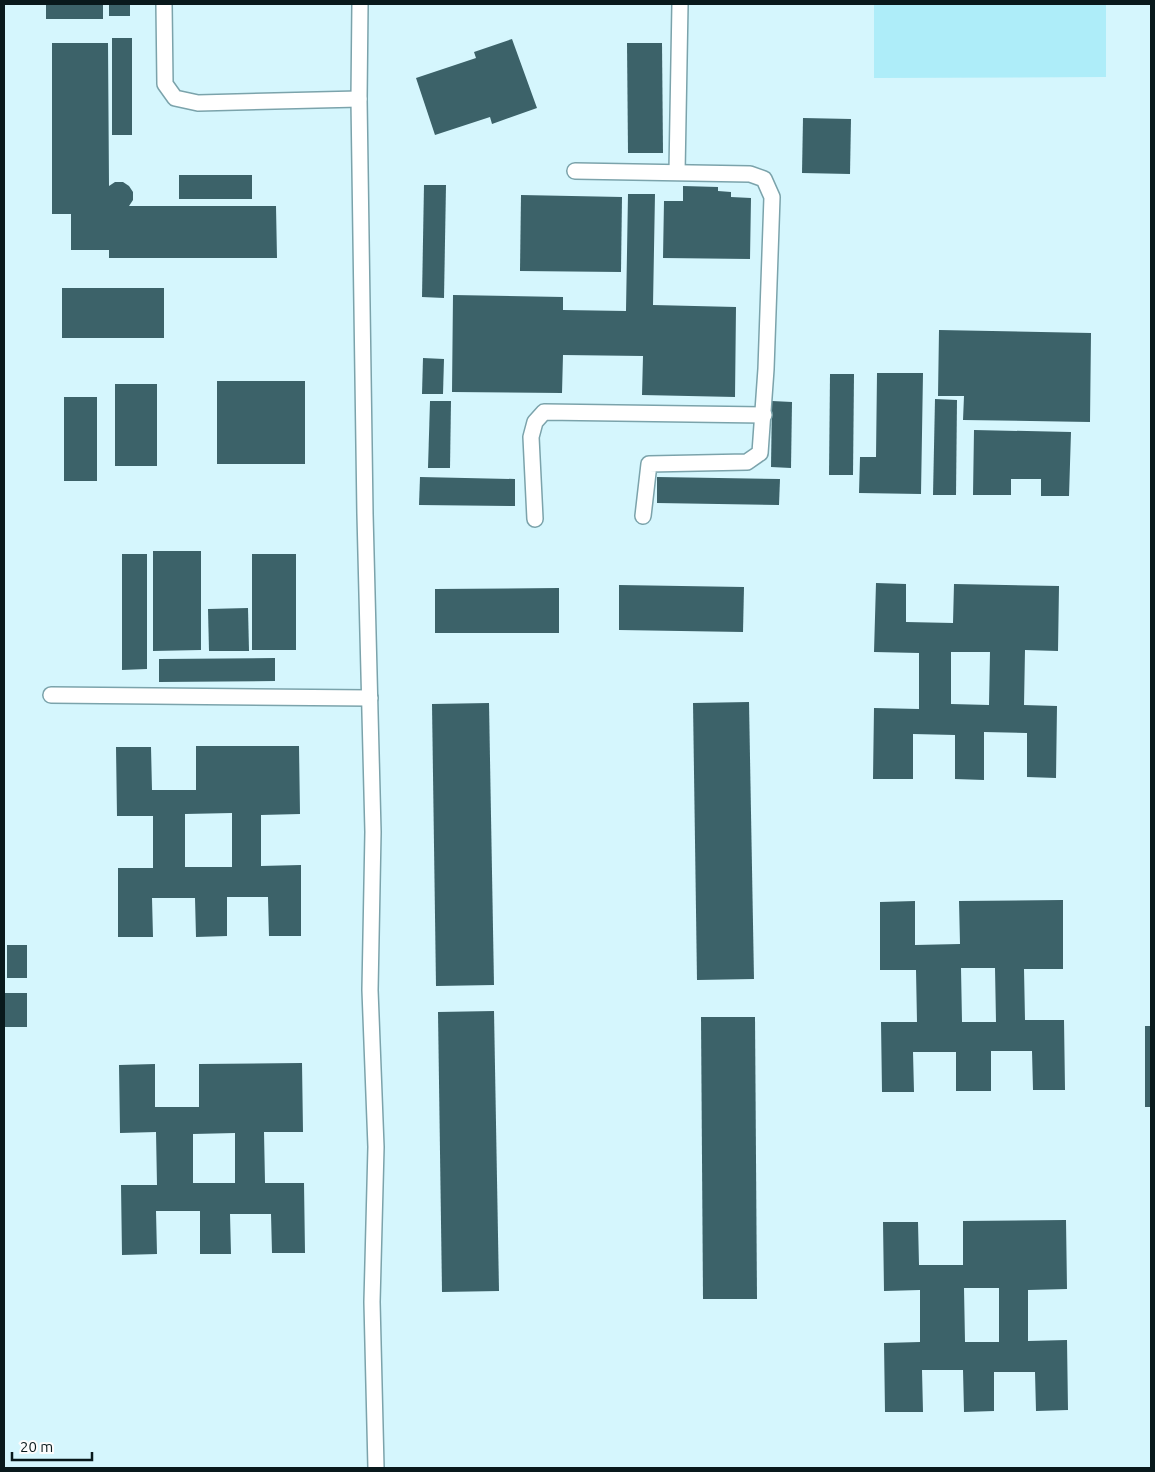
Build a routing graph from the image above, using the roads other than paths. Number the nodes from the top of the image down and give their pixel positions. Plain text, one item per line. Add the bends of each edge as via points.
1 (164, 4) edge
2 (360, 4) edge
3 (680, 4) edge
4 (359, 99) junction
5 (575, 171) dead end
6 (678, 172) junction
7 (764, 415) junction
8 (643, 516) dead end
9 (534, 519) dead end
10 (51, 695) dead end
11 (370, 698) junction
12 (376, 1468) edge

1 - 4 lane via 165,84 174,98 198,103
2 - 4 lane
3 - 6 lane
4 - 11 lane
5 - 6 lane
6 - 7 lane via 750,174 764,179 772,197
7 - 8 lane via 760,453 747,462 649,464
7 - 9 lane via 544,412 534,422 531,437
10 - 11 lane
11 - 12 lane via 373,832 370,990 376,1147 372,1302

